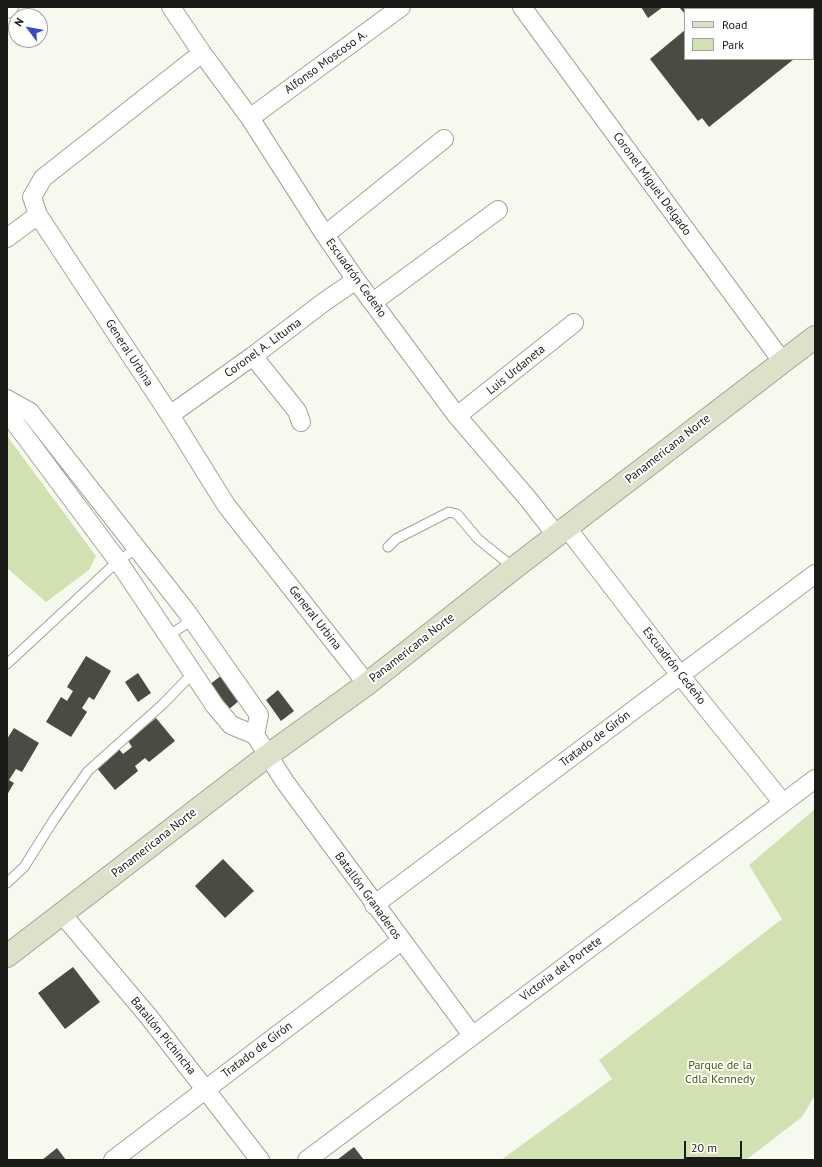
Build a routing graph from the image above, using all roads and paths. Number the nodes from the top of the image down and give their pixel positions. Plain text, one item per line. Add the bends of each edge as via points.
1 (171, 7) edge
2 (401, 7) edge
3 (522, 7) edge
4 (202, 53) junction
5 (250, 118) junction
6 (444, 140) dead end
7 (498, 210) dead end
8 (38, 215) junction
9 (325, 235) junction
10 (7, 238) edge
11 (356, 280) junction
12 (373, 302) junction
13 (574, 323) dead end
14 (815, 337) edge
15 (253, 356) junction
16 (782, 361) junction
17 (7, 399) edge
18 (7, 412) edge
19 (170, 415) junction
20 (457, 416) junction
21 (301, 422) dead end
22 (562, 532) junction
23 (388, 547) dead end
24 (137, 548) junction
25 (118, 561) junction
26 (514, 568) junction
27 (815, 574) edge
28 (192, 620) junction
29 (168, 636) junction
30 (7, 664) edge
31 (194, 673) junction
32 (680, 675) junction
33 (367, 684) junction
34 (255, 736) junction
35 (267, 756) junction
36 (815, 778) edge
37 (783, 803) junction
38 (7, 883) edge
39 (374, 905) junction
40 (62, 914) junction
41 (401, 941) junction
42 (7, 956) edge
43 (472, 1035) junction
44 (206, 1090) junction
45 (113, 1160) edge
46 (260, 1160) edge
47 (307, 1160) edge

1 - 4 street, Escuadrón Cedeño
2 - 5 street, Alfonso Moscoso A.
3 - 16 street, Coronel Miguel Delgado
4 - 5 street, Escuadrón Cedeño
4 - 8 street, General Urbina via 43,178 32,197
5 - 9 street, Escuadrón Cedeño
6 - 9 street
7 - 12 street
8 - 10 street
8 - 19 street, General Urbina
9 - 11 street, Escuadrón Cedeño
11 - 12 street, Escuadrón Cedeño
11 - 15 street, Coronel A. Lituma
12 - 20 street, Escuadrón Cedeño
13 - 20 street, Luis Urdaneta
14 - 16 main road, Panamericana Norte
15 - 19 street, Coronel A. Lituma
15 - 21 street via 297,411
16 - 22 main road, Panamericana Norte
17 - 24 street via 30,412
18 - 25 street
19 - 33 street, General Urbina via 226,505
20 - 22 street, Escuadrón Cedeño via 529,500
22 - 26 main road, Panamericana Norte
22 - 32 street, Escuadrón Cedeño
23 - 26 lane via 396,539 449,512 457,514 478,539
24 - 25 lane
24 - 28 street
25 - 29 street
25 - 30 lane
26 - 33 main road, Panamericana Norte
27 - 32 street, Tratado de Girón
28 - 29 lane
28 - 34 street via 259,715
29 - 31 street
31 - 34 street via 215,706 232,725
31 - 38 lane via 88,771 24,867
32 - 37 street, Escuadrón Cedeño
32 - 39 street, Tratado de Girón
33 - 35 main road, Panamericana Norte
34 - 35 street, Batallón Granaderos
35 - 39 street, Batallón Granaderos
35 - 40 main road, Panamericana Norte
36 - 37 street, Victoria del Portete
37 - 43 street, Victoria del Portete
39 - 41 street, Batallón Granaderos
40 - 42 main road, Panamericana Norte
40 - 44 street, Batallón Pichincha via 149,1017
41 - 43 street, Batallón Granaderos
41 - 44 street, Tratado de Girón
43 - 47 street, Victoria del Portete
44 - 45 street, Tratado de Girón
44 - 46 street, Batallón Pichincha

